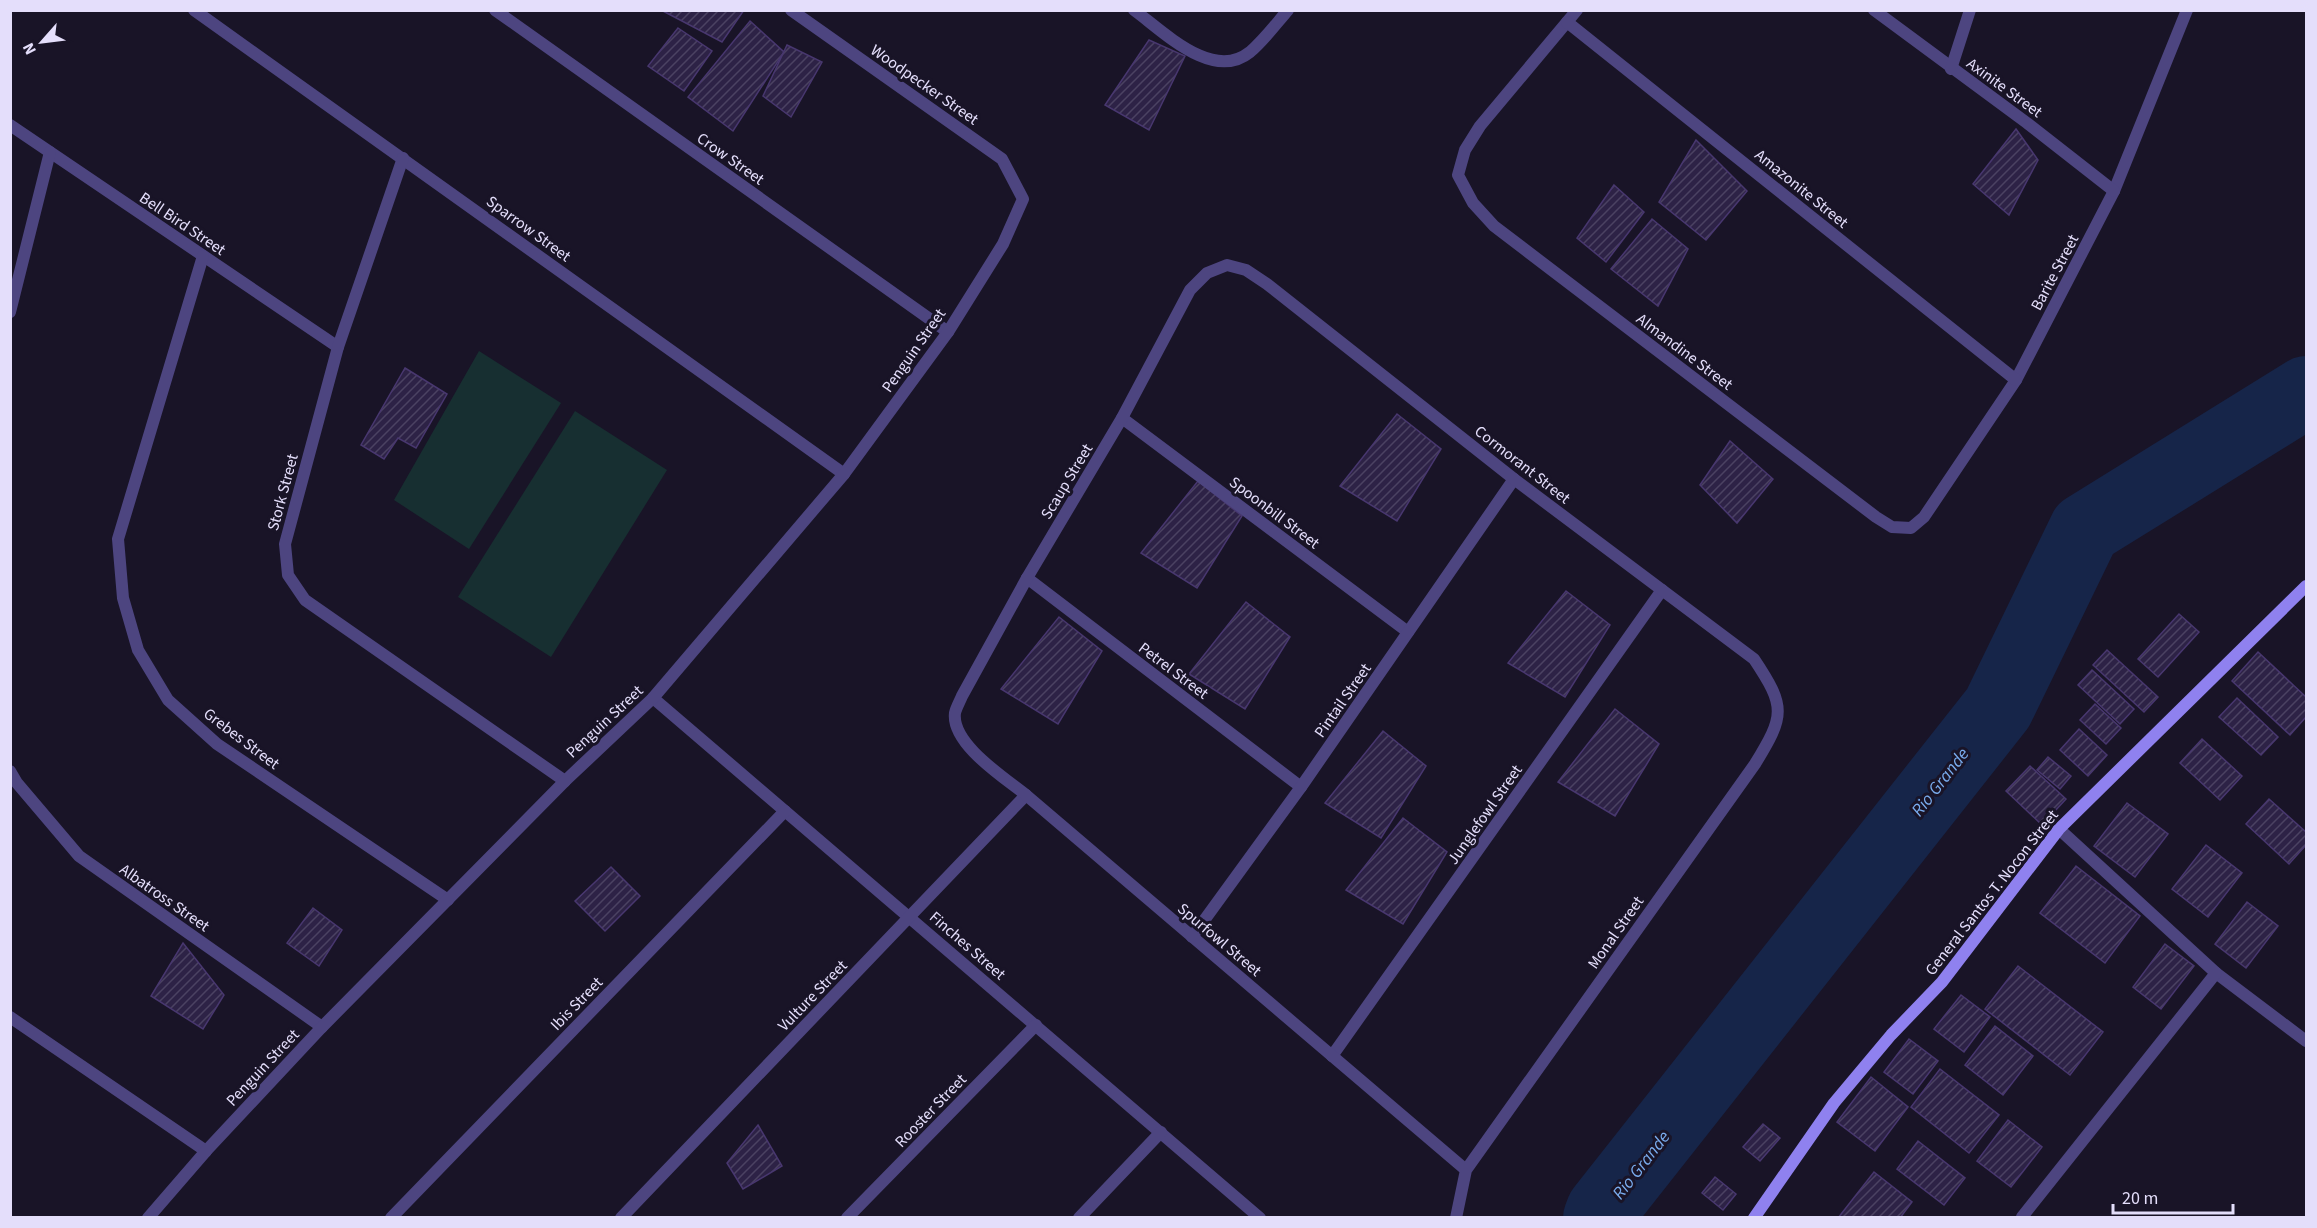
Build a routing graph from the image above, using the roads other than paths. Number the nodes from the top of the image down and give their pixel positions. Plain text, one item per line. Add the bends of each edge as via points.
1 (194, 10) edge
2 (495, 10) edge
3 (791, 10) edge
4 (1134, 10) edge
5 (1288, 10) edge
6 (1577, 10) edge
7 (1874, 10) edge
8 (1970, 10) edge
9 (2187, 10) edge
10 (1567, 22) junction
11 (1952, 69) junction
12 (10, 125) edge
13 (50, 152) junction
14 (403, 158) junction
15 (2114, 191) junction
16 (1023, 199) joint
17 (203, 256) junction
18 (1227, 265) joint
19 (10, 312) edge
20 (948, 332) junction
21 (338, 347) junction
22 (2016, 380) junction
23 (1122, 418) junction
24 (844, 474) junction
25 (1514, 479) junction
26 (1911, 528) joint
27 (1027, 578) junction
28 (2307, 586) edge
29 (1662, 590) junction
30 (1408, 632) junction
31 (653, 699) junction
32 (1779, 708) joint
33 (957, 729) joint
34 (10, 771) edge
35 (565, 781) junction
36 (1301, 787) junction
37 (1026, 795) junction
38 (785, 811) junction
39 (2059, 829) junction
40 (448, 900) junction
41 (910, 917) junction
42 (1192, 937) junction
43 (2216, 973) junction
44 (10, 1017) edge
45 (1036, 1025) junction
46 (322, 1027) junction
47 (2307, 1041) edge
48 (1332, 1056) junction
49 (1161, 1132) junction
50 (206, 1151) junction
51 (1466, 1170) junction
52 (2022, 1217) edge
53 (148, 1218) edge
54 (391, 1218) edge
55 (621, 1218) edge
56 (847, 1218) edge
57 (1079, 1218) edge
58 (1260, 1218) edge
59 (1456, 1218) edge
60 (1754, 1218) edge

1 - 14 street, Sparrow Street
2 - 20 street, Crow Street
3 - 16 street, Woodpecker Street via 1002,159
4 - 5 street via 1192,52 1213,62 1233,62 1250,52
6 - 10 street
7 - 11 street, Axinite Street
8 - 11 street
9 - 15 street, Barite Street
10 - 22 street, Amazonite Street
10 - 26 street, Almandine Street via 1464,150 1458,175 1473,203 1494,226 1876,517 1892,527
11 - 15 street, Axinite Street
12 - 13 street, Bell Bird Street
13 - 17 street, Bell Bird Street
13 - 19 street
14 - 21 street, Stork Street
14 - 24 street, Sparrow Street
15 - 22 street, Barite Street
16 - 20 street, Penguin Street via 1003,244
17 - 21 street, Bell Bird Street
17 - 40 street, Grebes Street via 118,538 123,598 138,650 168,700 217,744
18 - 23 street, Scaup Street via 1207,273 1190,290
18 - 25 street, Cormorant Street via 1246,270 1267,285
20 - 24 street, Penguin Street
21 - 35 street, Stork Street via 285,544 288,575 305,600
22 - 26 street, Barite Street via 1929,510
23 - 27 street, Scaup Street
23 - 30 street, Spoonbill Street
24 - 31 street, Penguin Street
25 - 29 street, Cormorant Street
25 - 30 street, Pintail Street
27 - 33 street, Scaup Street via 962,696 955,714
27 - 36 street, Petrel Street
28 - 39 main road, General Santos T. Nocon Street
29 - 32 street, Cormorant Street via 1754,659 1772,685
29 - 48 street, Junglefowl Street
30 - 36 street, Pintail Street
31 - 35 street, Penguin Street
31 - 38 street, Finches Street
32 - 51 street, Monal Street via 1772,736 1755,764
33 - 37 street, Spurfowl Street via 974,753
34 - 46 street, Albatross Street via 79,856
35 - 40 street, Penguin Street
36 - 42 street, Pintail Street
37 - 41 street, Vulture Street
37 - 42 street, Spurfowl Street
38 - 41 street, Finches Street
38 - 54 street, Ibis Street
39 - 43 street
39 - 60 main road, General Santos T. Nocon Street via 1942,982 1834,1103
40 - 46 street, Penguin Street
41 - 45 street, Finches Street
41 - 55 street, Vulture Street
42 - 48 street, Spurfowl Street
43 - 47 street
43 - 52 street
44 - 50 street
45 - 49 street, Finches Street
45 - 56 street, Rooster Street
46 - 50 street, Penguin Street
48 - 51 street, Spurfowl Street
49 - 57 street
49 - 58 street, Finches Street
50 - 53 street, Penguin Street
51 - 59 street

